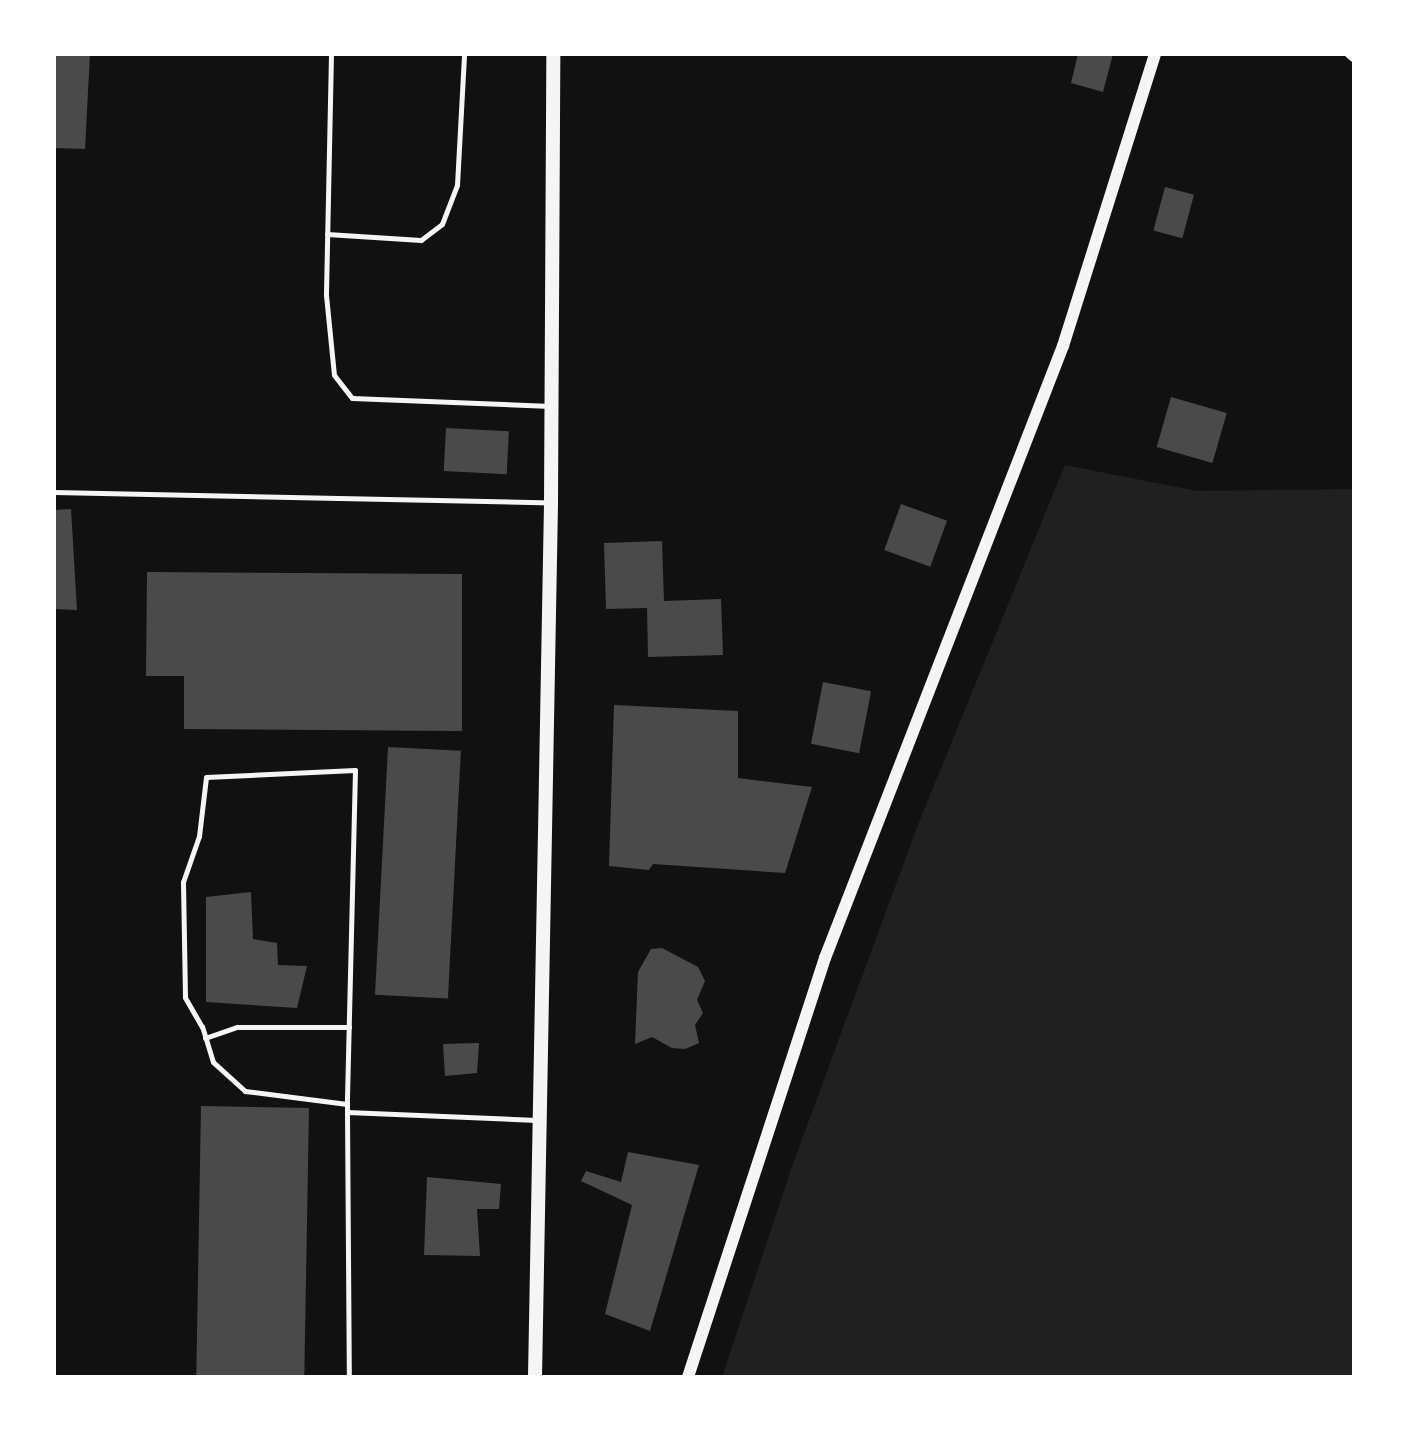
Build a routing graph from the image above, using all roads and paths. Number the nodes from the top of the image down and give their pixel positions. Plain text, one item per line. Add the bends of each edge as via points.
1 (331, 54) edge
2 (464, 54) edge
3 (553, 54) edge
4 (1155, 54) edge
5 (1348, 54) edge
6 (1354, 59) edge
7 (327, 234) junction
8 (551, 406) junction
9 (54, 492) edge
10 (551, 502) junction
11 (349, 1027) junction
12 (205, 1038) junction
13 (347, 1104) junction
14 (347, 1112) junction
15 (537, 1120) junction
16 (349, 1377) edge
17 (535, 1377) edge
18 (688, 1377) edge

1 - 7 lane
2 - 7 lane via 457,185 442,225 421,240
3 - 8 main road
4 - 18 street via 1063,346 825,958
5 - 6 street
7 - 8 lane via 329,348 334,375 352,398
8 - 10 main road
9 - 10 lane
10 - 15 main road
11 - 12 lane via 237,1027
11 - 12 lane via 355,770 206,777 199,836 183,883 185,997
11 - 13 lane
12 - 13 lane via 213,1062 245,1091
13 - 14 lane
14 - 15 lane
14 - 16 lane
15 - 17 main road

